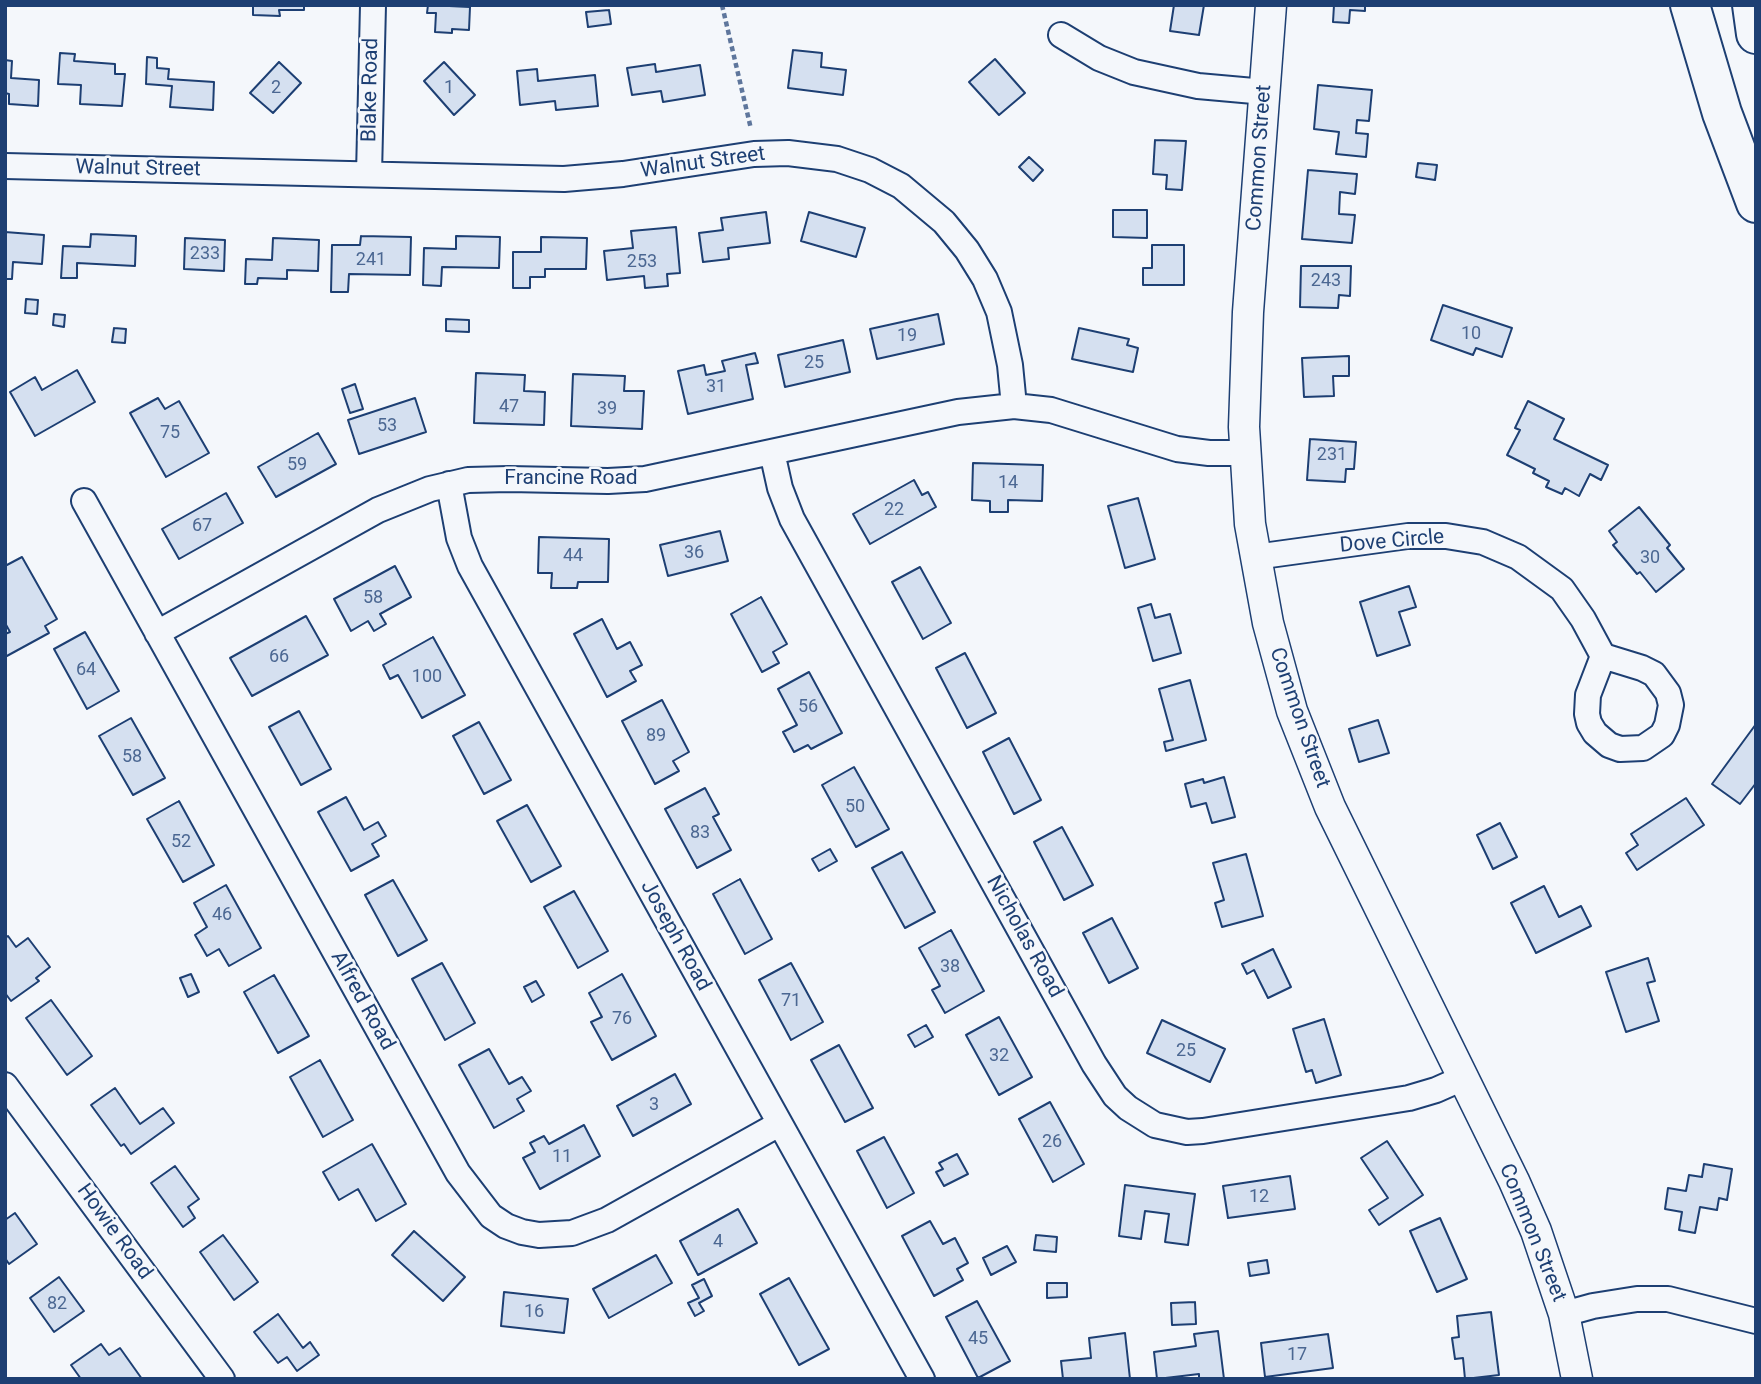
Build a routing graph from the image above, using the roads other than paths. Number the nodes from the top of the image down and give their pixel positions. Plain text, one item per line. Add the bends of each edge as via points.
1 (373, 5) edge
2 (1271, 5) edge
3 (1690, 5) edge
4 (1752, 5) edge
5 (1756, 34) edge
6 (1061, 36) dead end
7 (1265, 92) junction
8 (5, 166) edge
9 (369, 174) junction
10 (1756, 203) edge
11 (1014, 406) junction
12 (772, 452) junction
13 (1244, 453) junction
14 (449, 484) junction
15 (84, 501) dead end
16 (1255, 557) junction
17 (157, 633) junction
18 (1603, 656) dead end
19 (1463, 1078) junction
20 (5, 1085) edge
21 (779, 1124) junction
22 (1564, 1314) junction
23 (1756, 1321) edge
24 (222, 1379) edge
25 (922, 1379) edge
26 (1577, 1379) edge

1 - 9 street, Blake Road
2 - 7 street, Common Street
3 - 10 highway via 1722,113
4 - 5 highway
6 - 7 street via 1134,72 1198,86
7 - 13 street, Common Street via 1245,360
8 - 9 street, Walnut Street
9 - 11 street, Walnut Street via 585,178 754,154 802,154 854,164 901,186 944,222 977,264 993,295 1008,348
11 - 12 street, Francine Road via 958,412
11 - 13 street via 1051,410 1177,449
12 - 14 street, Francine Road via 626,481 486,479
12 - 19 street, Nicholas Road via 792,519 1099,1072 1128,1108 1171,1130 1203,1131 1409,1098
13 - 16 street, Common Street
14 - 17 street, Francine Road via 378,510
14 - 21 street, Joseph Road via 459,538 470,566
15 - 17 street, Alfred Road
16 - 18 street, Dove Circle via 1418,536 1483,542 1518,557 1562,589
16 - 19 street, Common Street via 1284,684 1320,784
17 - 21 street, Alfred Road via 457,1173 491,1216 522,1232 572,1234 607,1220
19 - 22 street, Common Street via 1525,1206
20 - 24 street, Howie Road
21 - 25 street, Joseph Road
22 - 23 street via 1637,1298 1668,1299
22 - 26 street, Common Street

